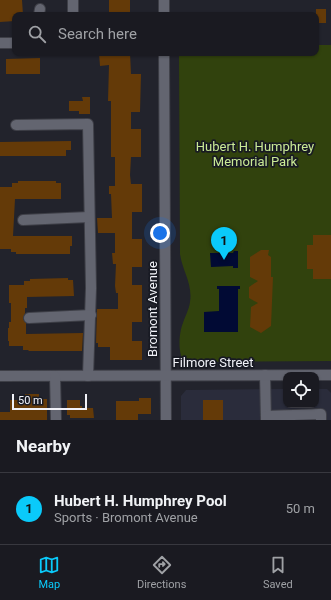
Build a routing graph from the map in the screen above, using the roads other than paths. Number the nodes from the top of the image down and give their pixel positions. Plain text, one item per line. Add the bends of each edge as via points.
1 (73, 0) edge
2 (164, 0) edge
3 (73, 12) edge
4 (164, 12) edge
5 (0, 43) edge
6 (12, 43) edge
7 (164, 56) edge
8 (16, 125) dead end
9 (89, 217) junction
10 (23, 220) dead end
11 (91, 315) junction
12 (29, 318) dead end
13 (265, 375) junction
14 (331, 375) edge
15 (0, 376) edge
16 (55, 376) junction
17 (88, 376) junction
18 (165, 376) junction
19 (266, 418) edge
20 (56, 420) edge
21 (166, 420) edge
22 (321, 420) edge

1 - 3 street
2 - 4 street
5 - 6 street
7 - 18 street, Bromont Avenue
8 - 9 street via 88,124
9 - 10 street
9 - 11 street
11 - 12 street
11 - 17 street
13 - 14 street, Filmore Street
13 - 18 street, Filmore Street
13 - 19 street
15 - 16 street, Filmore Street
16 - 17 street, Filmore Street
16 - 20 street
17 - 18 street, Filmore Street
18 - 21 street, Bromont Avenue
19 - 22 street via 318,413 321,414

